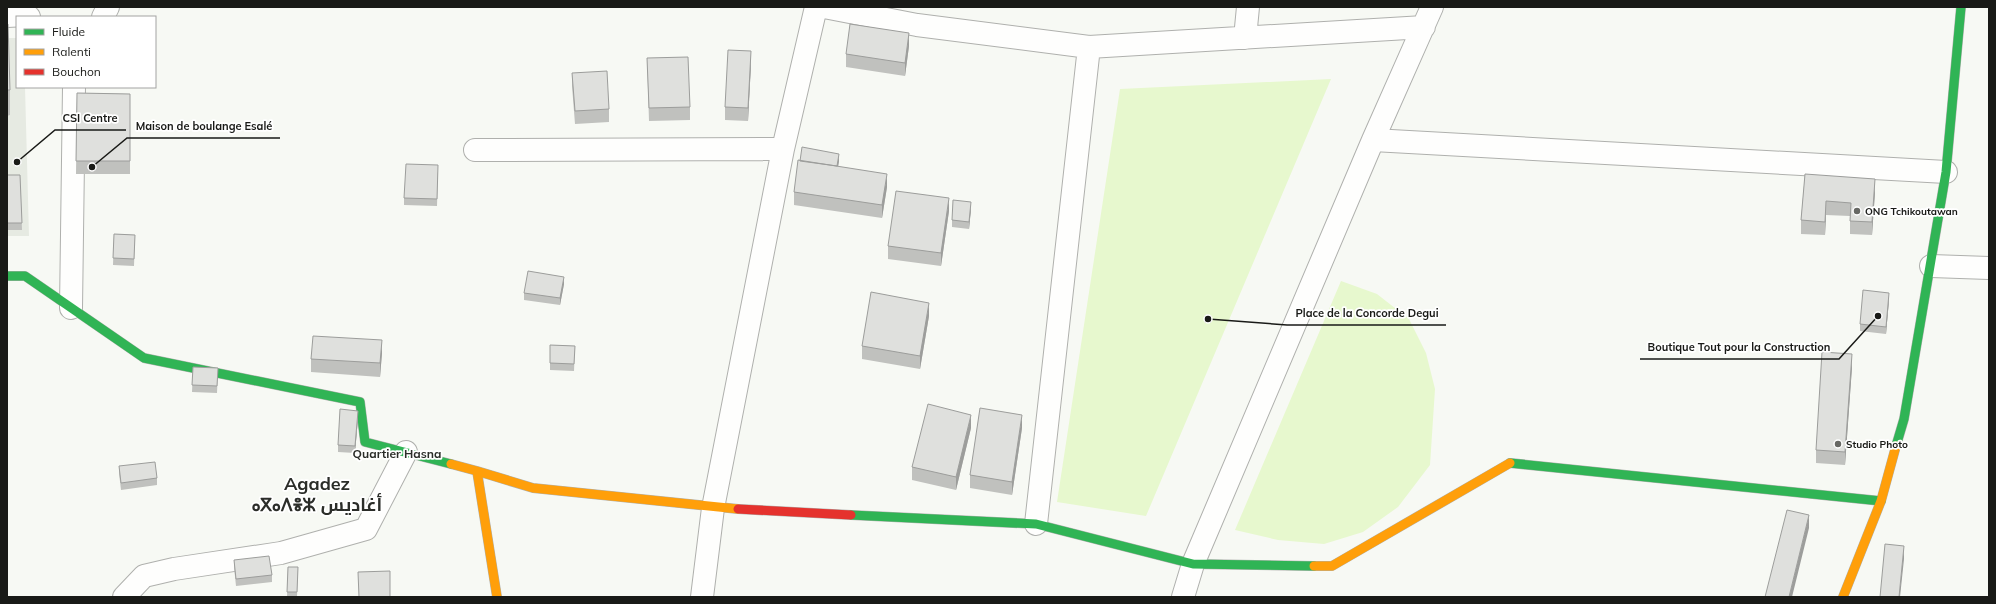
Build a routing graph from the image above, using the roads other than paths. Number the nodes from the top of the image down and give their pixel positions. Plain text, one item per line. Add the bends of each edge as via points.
1 (108, 7) edge
2 (816, 7) edge
3 (824, 7) edge
4 (1248, 7) edge
5 (1432, 7) edge
6 (1961, 7) edge
7 (7, 16) edge
8 (28, 16) edge
9 (104, 16) edge
10 (1424, 27) junction
11 (1245, 38) junction
12 (1089, 47) junction
13 (74, 88) edge
14 (1373, 140) junction
15 (783, 149) junction
16 (475, 150) dead end
17 (1946, 172) junction
18 (1931, 266) junction
19 (1989, 268) edge
20 (7, 276) edge
21 (71, 308) junction
22 (406, 452) junction
23 (477, 471) junction
24 (1881, 501) junction
25 (713, 508) junction
26 (1036, 524) junction
27 (1193, 564) junction
28 (144, 576) junction
29 (124, 597) edge
30 (148, 597) edge
31 (497, 597) edge
32 (702, 597) edge
33 (1183, 597) edge
34 (1843, 597) edge

1 - 9 street
2 - 15 street
3 - 12 street via 917,25
4 - 11 street
5 - 10 street
6 - 17 street
7 - 8 street
10 - 11 street
10 - 14 street
11 - 12 street
12 - 26 street
13 - 21 street
14 - 17 street
14 - 27 street
15 - 16 street
15 - 25 street
17 - 18 street
18 - 19 street
18 - 24 street via 1904,419
20 - 21 street via 25,276
21 - 22 street via 144,358 360,402 365,442
22 - 23 street
22 - 28 street via 366,529 281,554 174,569
23 - 25 street via 533,488
23 - 31 street
24 - 27 street via 1511,462 1332,566
24 - 34 street
25 - 26 street
25 - 32 street
26 - 27 street
27 - 33 street
28 - 29 street
28 - 30 street

